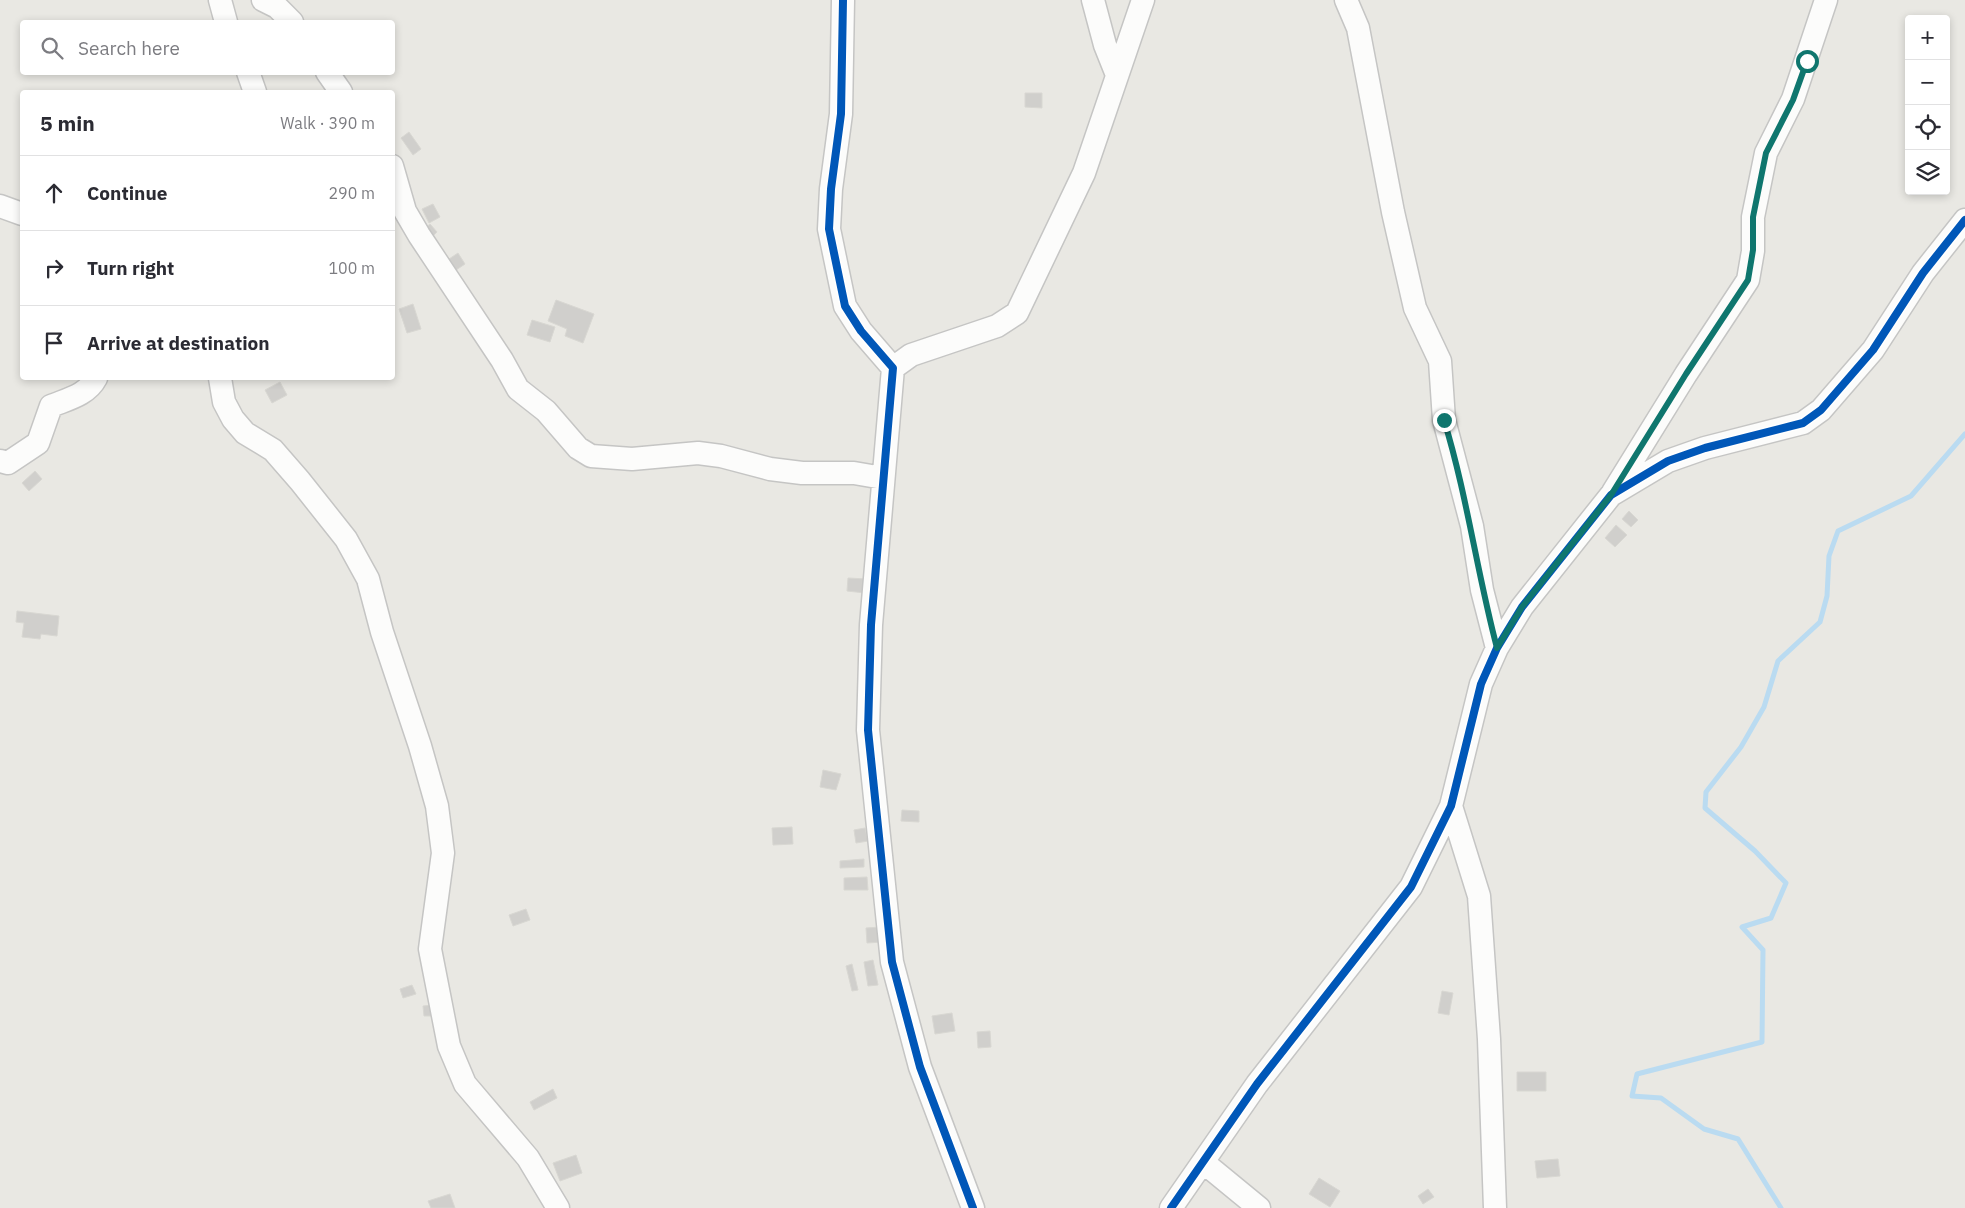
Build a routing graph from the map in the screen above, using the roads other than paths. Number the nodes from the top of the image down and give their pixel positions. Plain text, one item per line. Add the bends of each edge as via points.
1 (220, 0) edge
2 (263, 0) edge
3 (843, 0) edge
4 (1094, 0) edge
5 (1143, 0) edge
6 (1346, 0) edge
7 (1826, 0) edge
8 (225, 20) edge
9 (290, 20) edge
10 (249, 75) edge
11 (329, 75) edge
12 (1117, 76) junction
13 (254, 90) edge
14 (340, 90) edge
15 (395, 176) edge
16 (0, 206) edge
17 (20, 213) edge
18 (1965, 220) edge
19 (893, 368) junction
20 (95, 380) edge
21 (220, 380) edge
22 (0, 461) edge
23 (883, 478) junction
24 (1611, 495) junction
25 (1497, 648) junction
26 (1452, 806) junction
27 (1203, 1162) junction
28 (558, 1208) edge
29 (973, 1208) edge
30 (1171, 1208) edge
31 (1260, 1208) edge
32 (1495, 1208) edge

1 - 8 street
2 - 9 street via 277,7
3 - 19 street via 841,114 829,229 845,306 861,331
4 - 12 street via 1105,45
5 - 12 street
6 - 25 street via 1358,28 1415,308 1440,362 1444,420 1472,526 1482,590
7 - 24 street via 1793,100 1766,153 1753,217 1753,250 1748,280
10 - 13 street
11 - 14 street
12 - 19 street via 1084,173 1017,313 997,326 910,355
15 - 23 street via 405,211 518,389 546,411 578,448 591,456 632,458 698,453 770,470 854,473
16 - 17 street
18 - 24 street via 1923,273 1873,350 1821,410 1803,423 1668,461
19 - 23 street
20 - 22 street via 80,395 51,406 38,443 8,463
21 - 28 street via 224,402 233,419 245,433 273,450 300,482 346,539 368,579 437,806 443,853 430,949 449,1046 465,1084 528,1158
23 - 29 street via 871,625 868,730 892,962 920,1067
24 - 25 street via 1522,607
25 - 26 street via 1481,684
26 - 27 street via 1411,887 1257,1084
26 - 32 street via 1479,896 1489,1039
27 - 30 street
27 - 31 street

